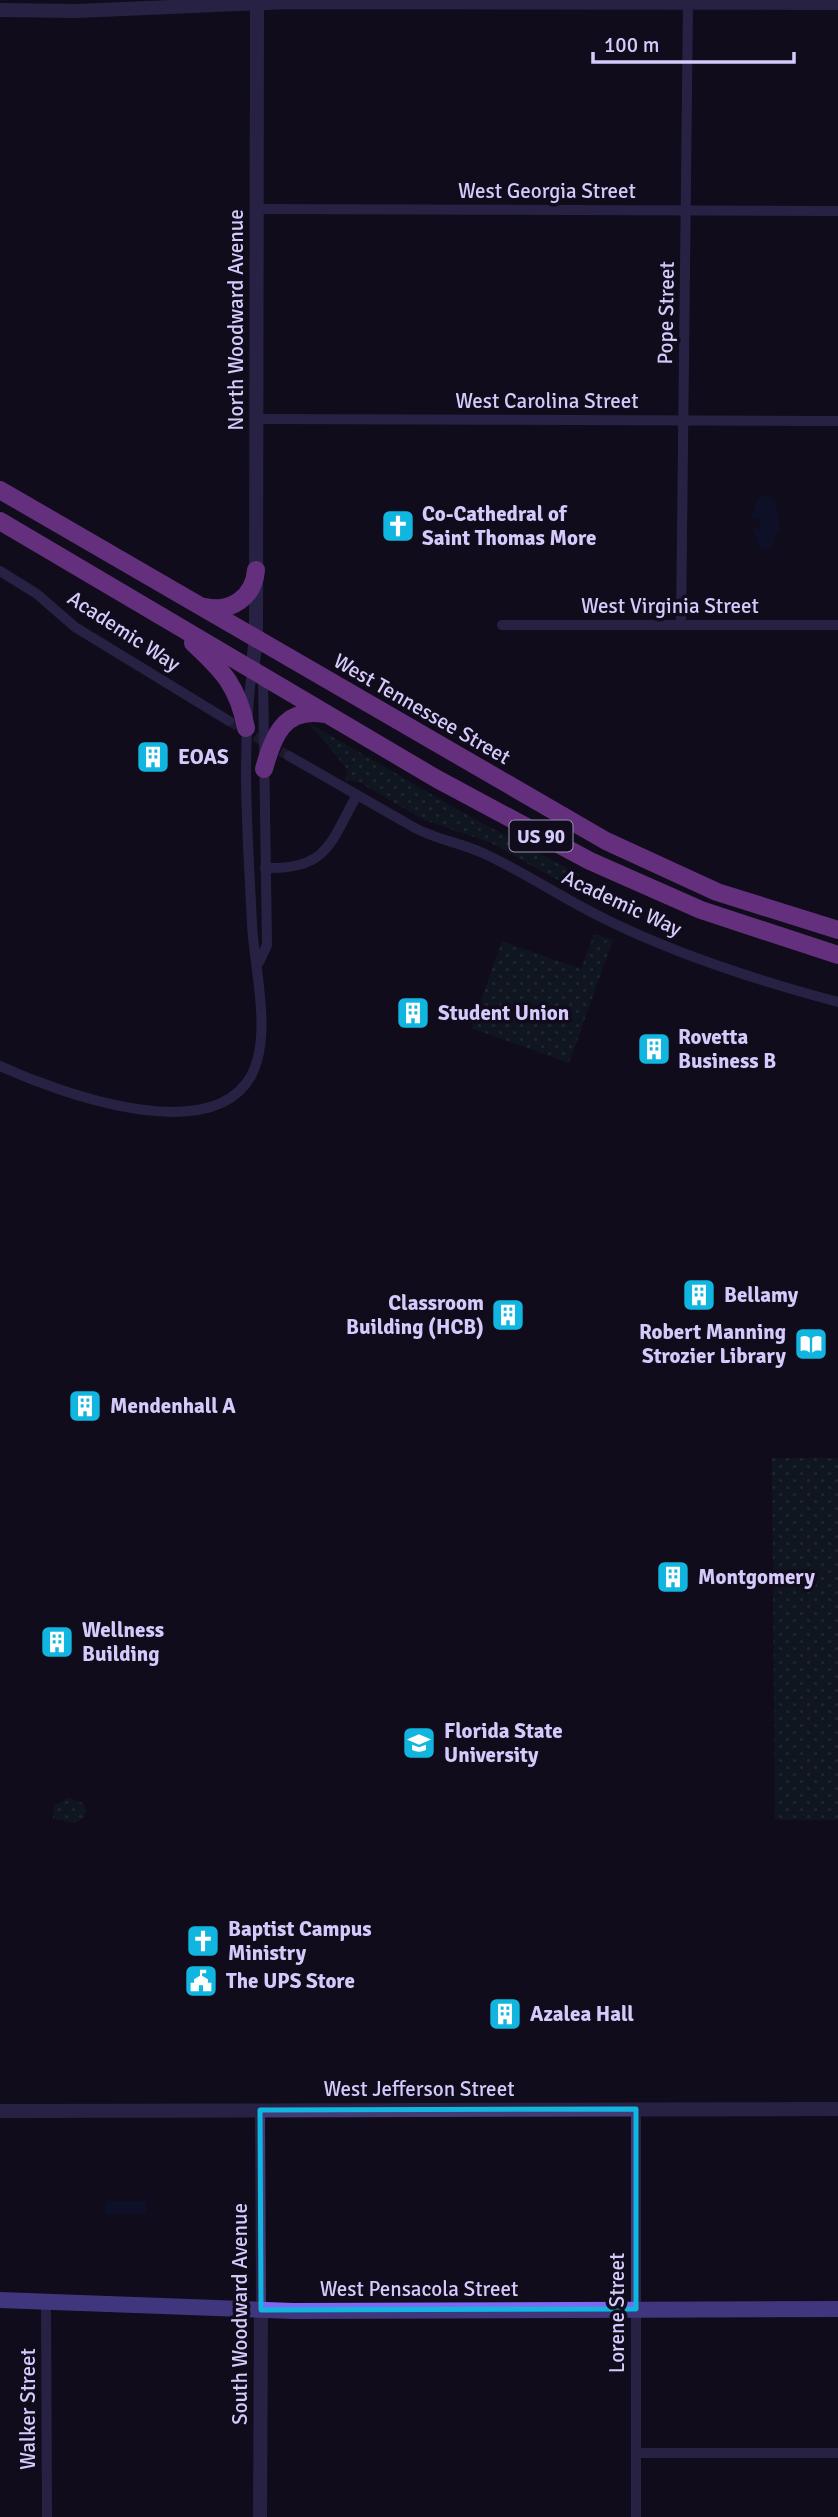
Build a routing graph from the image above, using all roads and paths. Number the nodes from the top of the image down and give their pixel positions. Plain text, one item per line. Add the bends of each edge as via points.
1 (257, 1) edge
2 (521, 1) edge
3 (791, 1) edge
4 (688, 2) junction
5 (838, 3) edge
6 (0, 10) edge
7 (257, 209) junction
8 (686, 211) junction
9 (838, 211) edge
10 (257, 419) junction
11 (683, 421) junction
12 (838, 421) edge
13 (0, 490) edge
14 (0, 521) edge
15 (256, 570) junction
16 (0, 571) edge
17 (196, 604) junction
18 (173, 623) junction
19 (502, 625) dead end
20 (681, 625) junction
21 (838, 625) edge
22 (256, 639) junction
23 (257, 673) junction
24 (329, 715) junction
25 (237, 724) junction
26 (289, 756) tunnel mouth
27 (264, 769) junction
28 (357, 795) junction
29 (265, 867) junction
30 (838, 930) edge
31 (838, 955) edge
32 (259, 962) junction
33 (838, 1002) edge
34 (0, 1066) edge
35 (636, 2109) junction
36 (838, 2109) edge
37 (260, 2110) junction
38 (0, 2111) edge
39 (0, 2300) edge
40 (46, 2301) junction
41 (636, 2309) junction
42 (838, 2309) edge
43 (261, 2310) junction
44 (636, 2453) junction
45 (838, 2453) edge
46 (47, 2517) edge
47 (260, 2517) edge
48 (636, 2517) edge

1 - 2 street
1 - 6 street via 131,9
1 - 7 street, North Woodward Avenue
2 - 4 street
3 - 4 street
3 - 5 street
4 - 8 street, Pope Street
7 - 8 street, West Georgia Street
7 - 10 street, North Woodward Avenue
8 - 9 street, West Georgia Street
8 - 11 street, Pope Street
10 - 11 street, West Carolina Street
10 - 15 street, North Woodward Avenue
11 - 12 street, West Carolina Street
11 - 20 street, Pope Street
13 - 17 main road, West Tennessee Street / US 90
14 - 18 main road, US 90
15 - 17 main road via 248,592 229,608
15 - 22 street, North Woodward Avenue
16 - 25 street, Academic Way via 37,594 75,627
17 - 22 main road, West Tennessee Street / US 90
18 - 23 main road, US 90
18 - 25 main road via 230,680 239,697
19 - 20 street, West Virginia Street
20 - 21 street, West Virginia Street
22 - 23 street, North Woodward Avenue
22 - 30 main road, West Tennessee Street / US 90 via 606,841 717,892
23 - 24 main road, US 90
23 - 25 street, North Woodward Avenue
23 - 27 street, North Woodward Avenue
24 - 27 main road via 304,713 287,719 274,736
24 - 31 main road, US 90 via 480,804 634,882 736,923
25 - 32 street, North Woodward Avenue via 253,941
26 - 28 street, Academic Way
27 - 29 street, North Woodward Avenue
28 - 29 street via 315,861 295,868
28 - 33 street, Academic Way via 435,839 487,855 557,895 652,940
29 - 32 street, North Woodward Avenue via 267,945
32 - 34 street, North Woodward Avenue via 257,1062 240,1090 219,1105 186,1111 107,1102 55,1089
35 - 36 street, West Jefferson Street
35 - 37 street, West Jefferson Street
35 - 41 street, Lorene Street
37 - 38 street, West Jefferson Street
37 - 43 street, South Woodward Avenue
39 - 40 main road, West Pensacola Street
40 - 43 main road, West Pensacola Street
40 - 46 street, Walker Street
41 - 42 main road, West Pensacola Street
41 - 43 main road, West Pensacola Street
41 - 44 street, Lorene Street
43 - 47 street, South Woodward Avenue
44 - 45 street
44 - 48 street, Lorene Street

